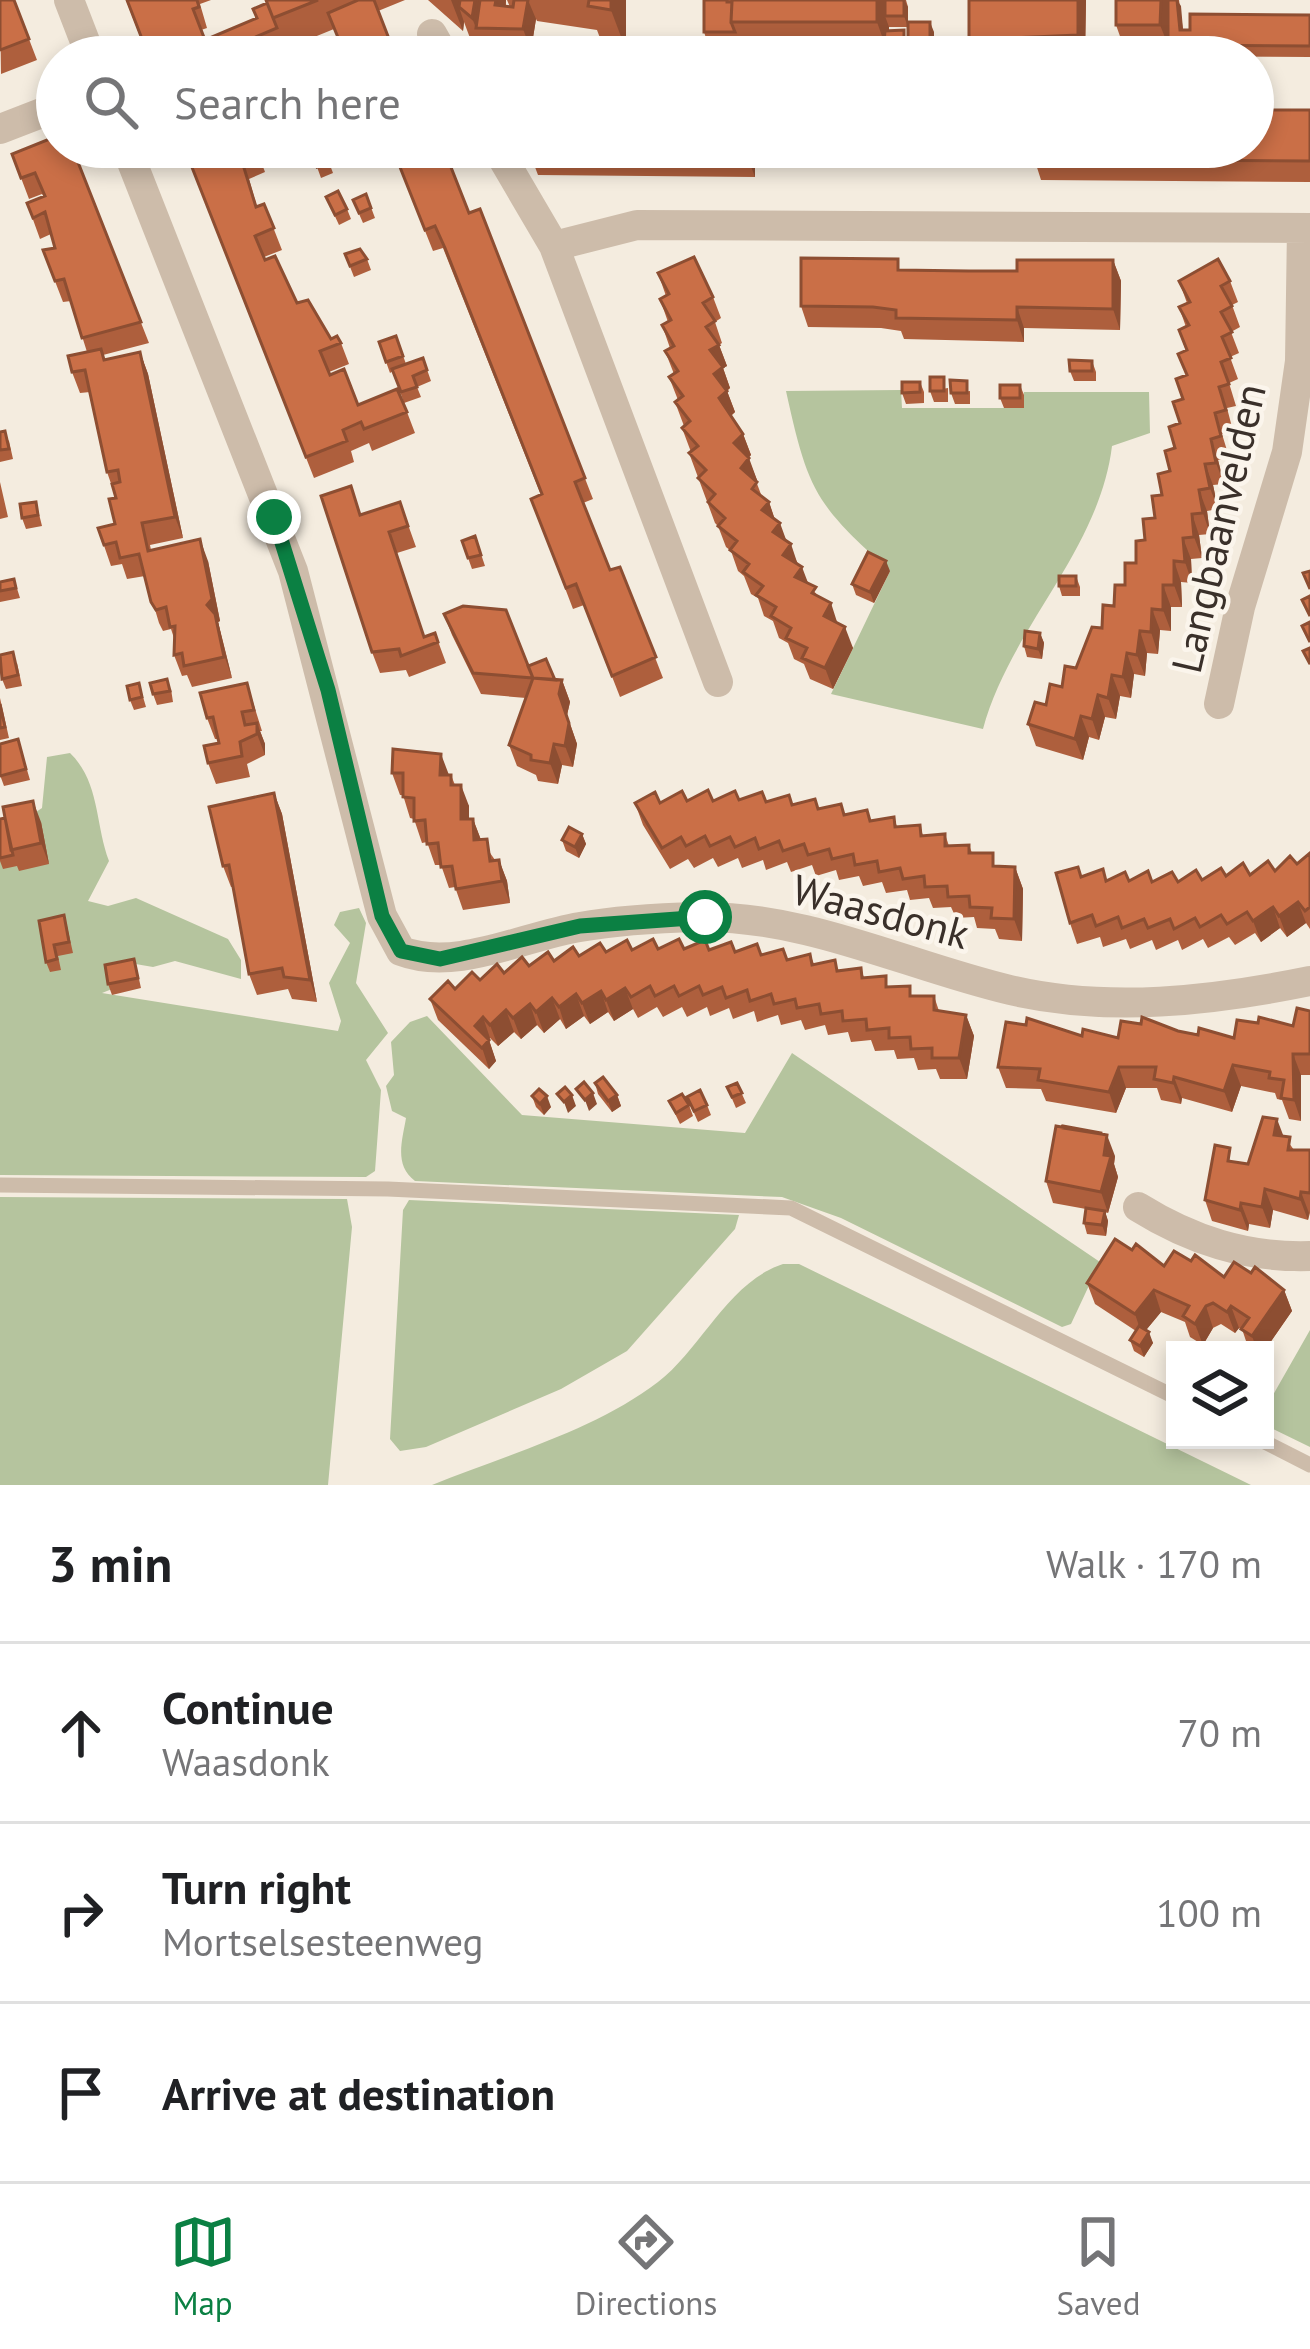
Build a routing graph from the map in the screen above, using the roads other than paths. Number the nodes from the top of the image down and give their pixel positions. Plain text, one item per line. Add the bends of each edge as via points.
1 (69, 0) edge
2 (83, 36) edge
3 (36, 115) edge
4 (0, 129) edge
5 (134, 168) edge
6 (508, 168) edge
7 (1306, 228) edge
8 (554, 246) junction
9 (718, 682) dead end
10 (1219, 704) dead end
11 (1310, 981) edge
12 (0, 1185) edge
13 (1138, 1207) dead end
14 (1310, 1256) edge
15 (1166, 1393) edge
16 (1274, 1447) edge
17 (1310, 1465) edge

1 - 2 street
3 - 4 street
5 - 11 street, Waasdonk via 293,571 382,916 401,951 458,956 580,926 705,917 840,936 1012,990 1076,1000 1181,1000
6 - 8 street
7 - 8 street, Langbaanvelden via 638,225
7 - 10 street, Langbaanvelden via 1286,452
8 - 9 street
12 - 15 lane via 388,1190 791,1208
13 - 14 street via 1183,1235 1228,1248
16 - 17 lane

